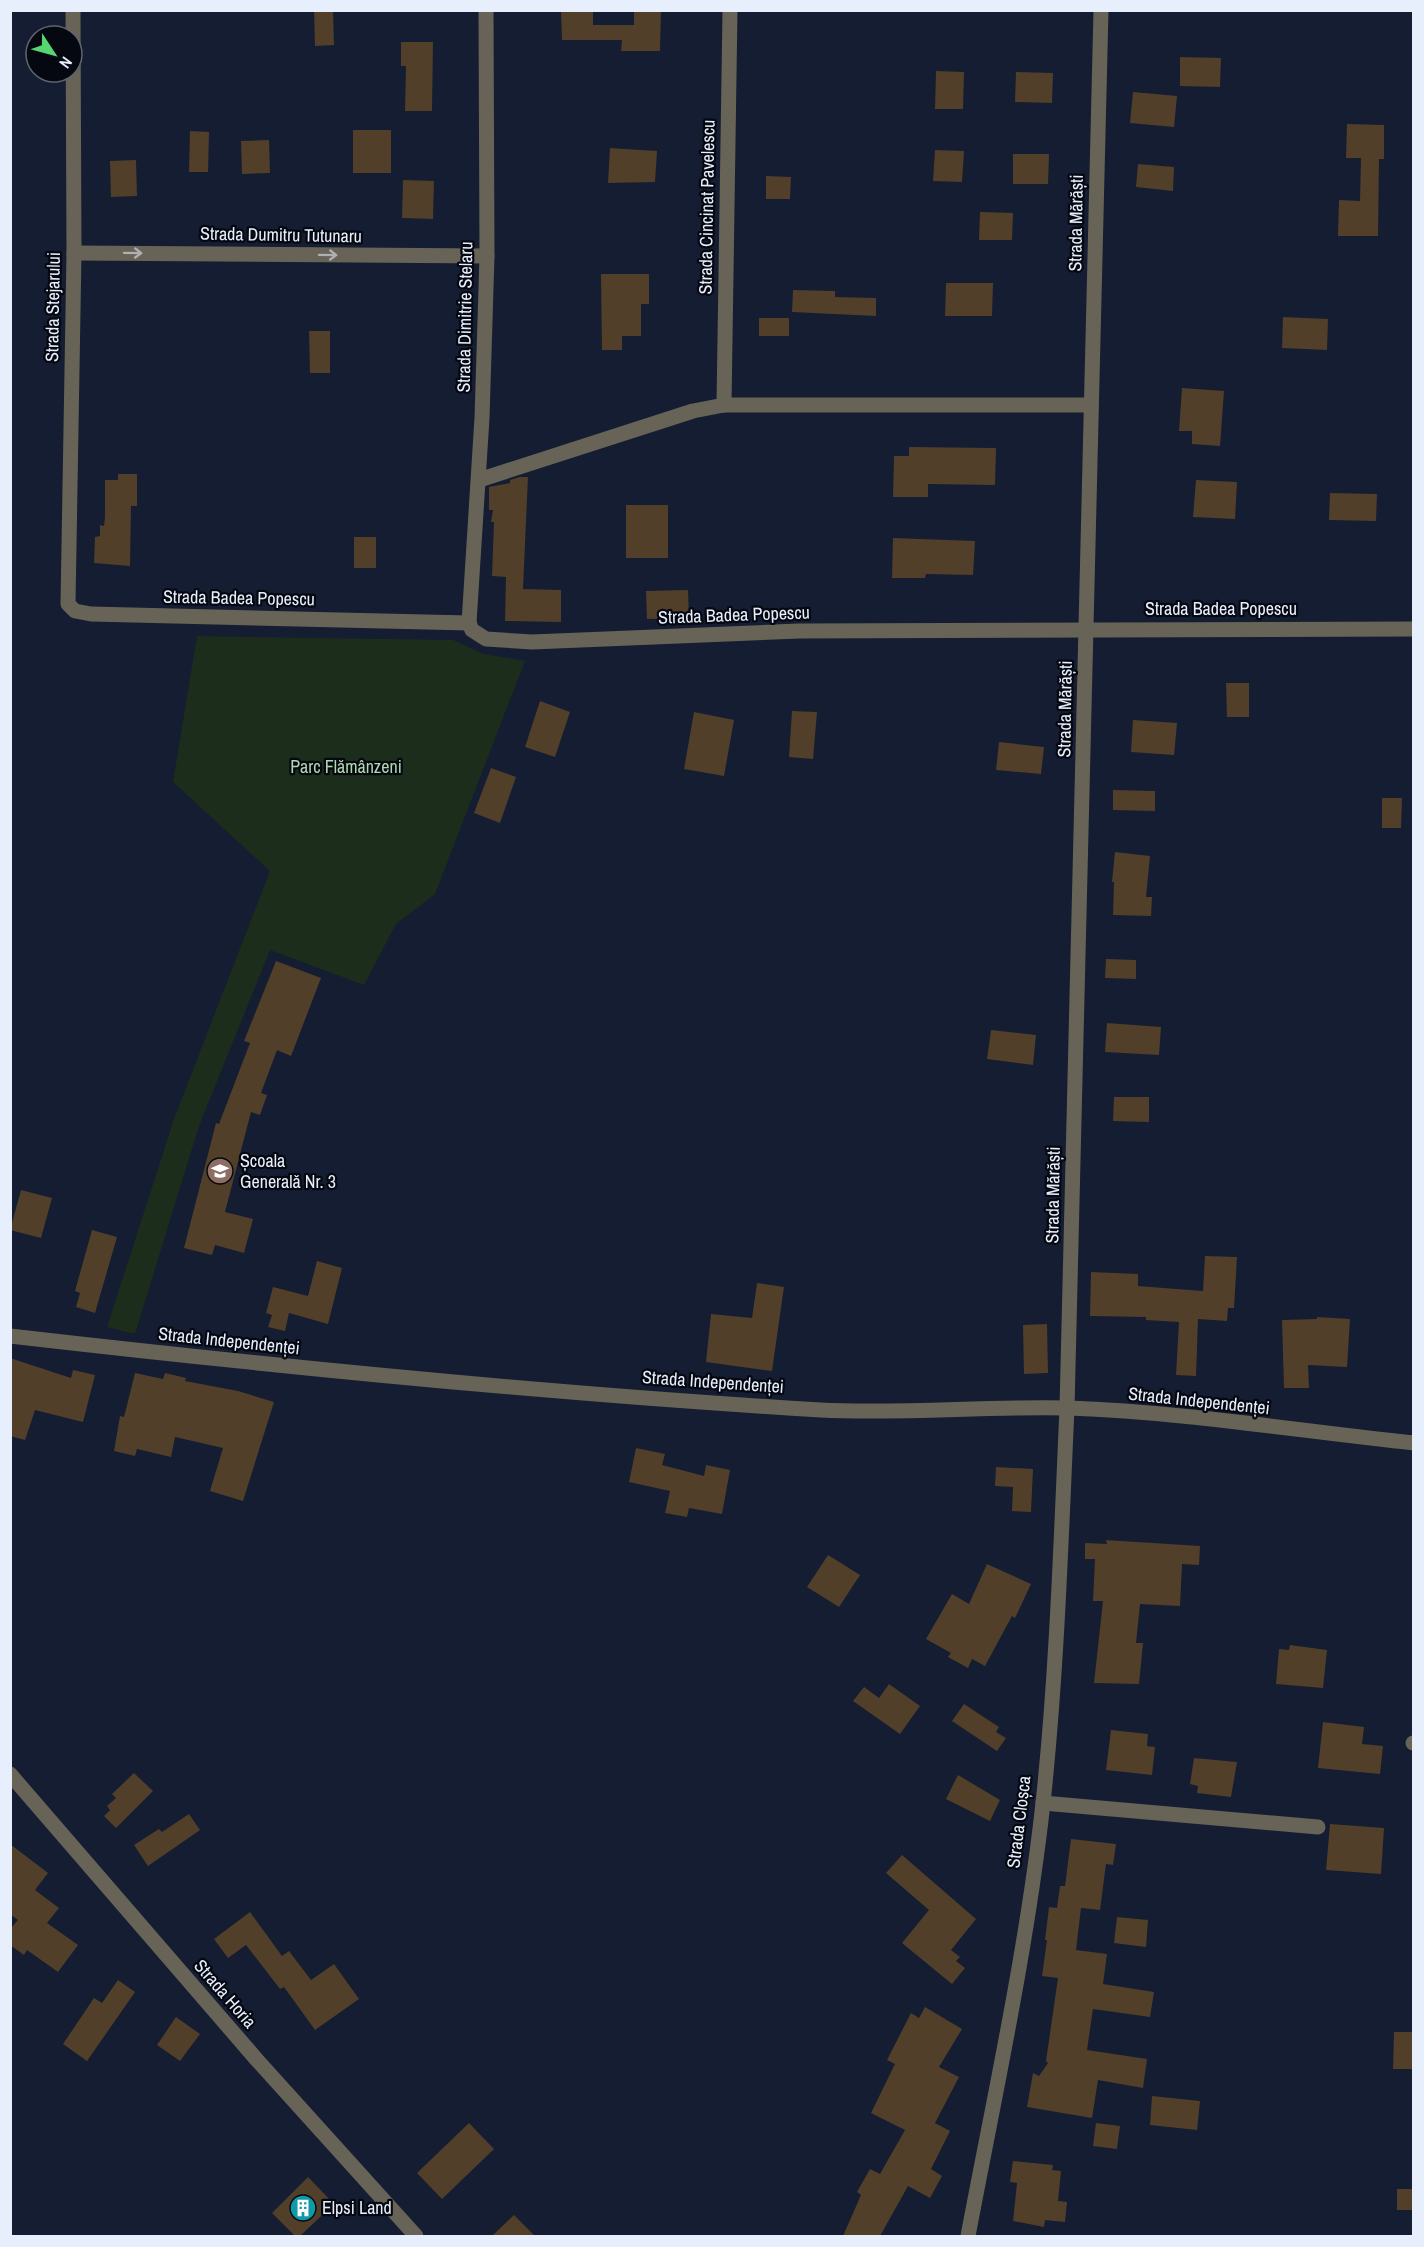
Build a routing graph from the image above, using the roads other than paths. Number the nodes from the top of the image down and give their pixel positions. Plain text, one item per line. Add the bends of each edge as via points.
1 (73, 10) edge
2 (486, 10) edge
3 (730, 10) edge
4 (1101, 10) edge
5 (74, 253) junction
6 (487, 256) junction
7 (724, 405) junction
8 (1092, 405) junction
9 (479, 480) junction
10 (68, 604) joint
11 (469, 623) junction
12 (1086, 629) junction
13 (1413, 629) edge
14 (10, 1336) edge
15 (1067, 1408) junction
16 (1413, 1443) edge
17 (10, 1774) edge
18 (1043, 1803) junction
19 (1318, 1827) dead end
20 (416, 2236) edge
21 (968, 2236) edge

1 - 5 street, Strada Stejarului
2 - 6 street, Strada Dimitrie Stelaru
3 - 7 street, Strada Cincinat Pavelescu
4 - 8 street, Strada Mărăști
5 -> 6 street, Strada Dumitru Tutunaru
5 - 10 street, Strada Stejarului
6 - 9 street, Strada Dimitrie Stelaru
7 - 8 street
7 - 9 street via 693,411
8 - 12 street, Strada Mărăști
9 - 11 street, Strada Dimitrie Stelaru
10 - 11 street, Strada Badea Popescu via 75,611 91,614
11 - 12 street, Strada Badea Popescu via 472,630 486,639 532,642 799,631
12 - 13 street, Strada Badea Popescu
12 - 15 street, Strada Mărăști
14 - 15 street, Strada Independenței via 221,1360 824,1410
15 - 16 street, Strada Independenței
15 - 18 street, Strada Cloșca via 1062,1541
17 - 20 street, Strada Horia via 257,2060
18 - 19 street
18 - 21 street, Strada Cloșca via 1006,2036

